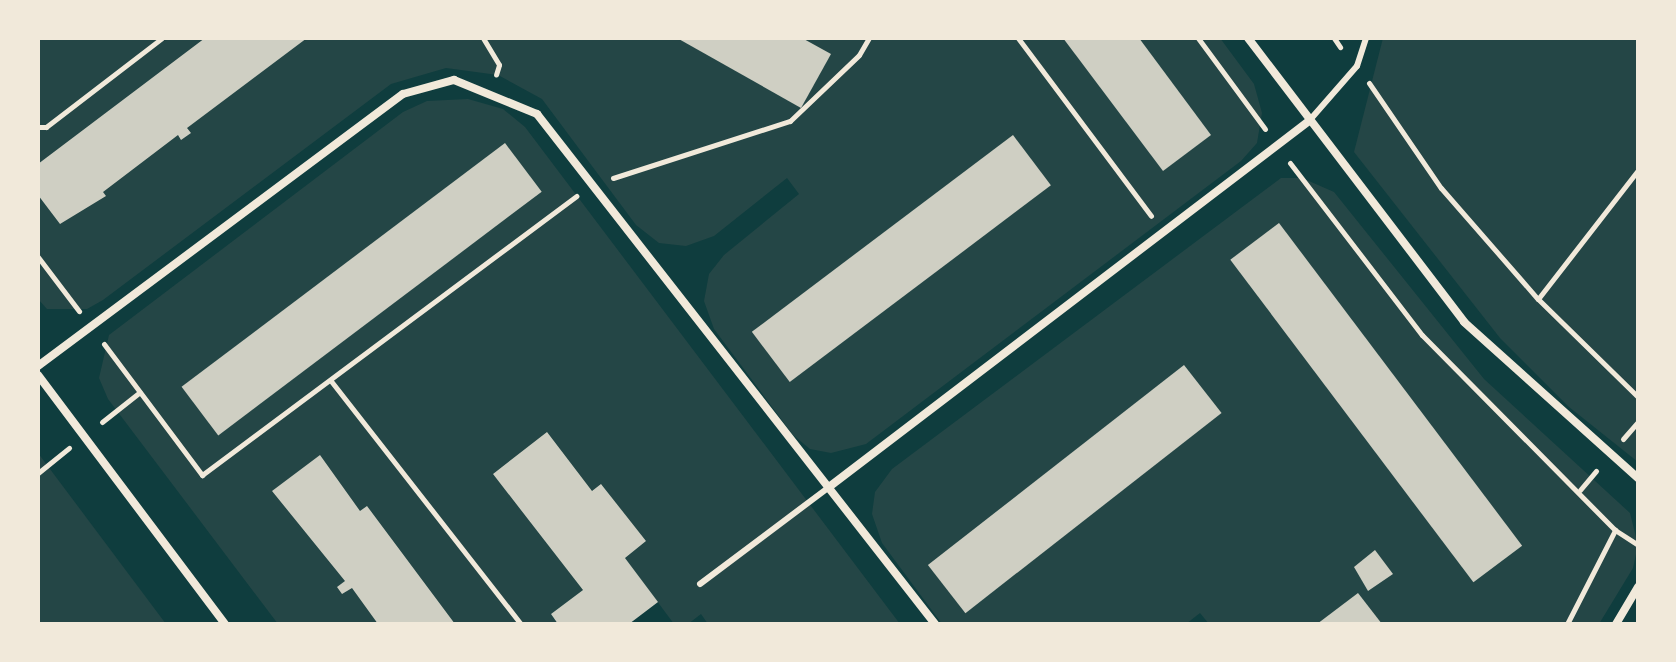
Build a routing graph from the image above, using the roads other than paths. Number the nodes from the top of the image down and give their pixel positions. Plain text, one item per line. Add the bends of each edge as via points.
1 (1248, 38) edge
2 (1366, 38) edge
3 (1309, 121) junction
4 (38, 366) edge
5 (38, 375) edge
6 (1638, 478) edge
7 (829, 487) junction
8 (700, 584) dead end
9 (1638, 587) edge
10 (225, 624) edge
11 (935, 624) edge
12 (1616, 624) edge

1 - 3 street
2 - 3 lane via 1357,66
3 - 6 street via 1464,322
3 - 7 street
4 - 7 street via 403,94 454,80 537,114
5 - 10 street
7 - 8 lane
7 - 11 street
9 - 12 street

